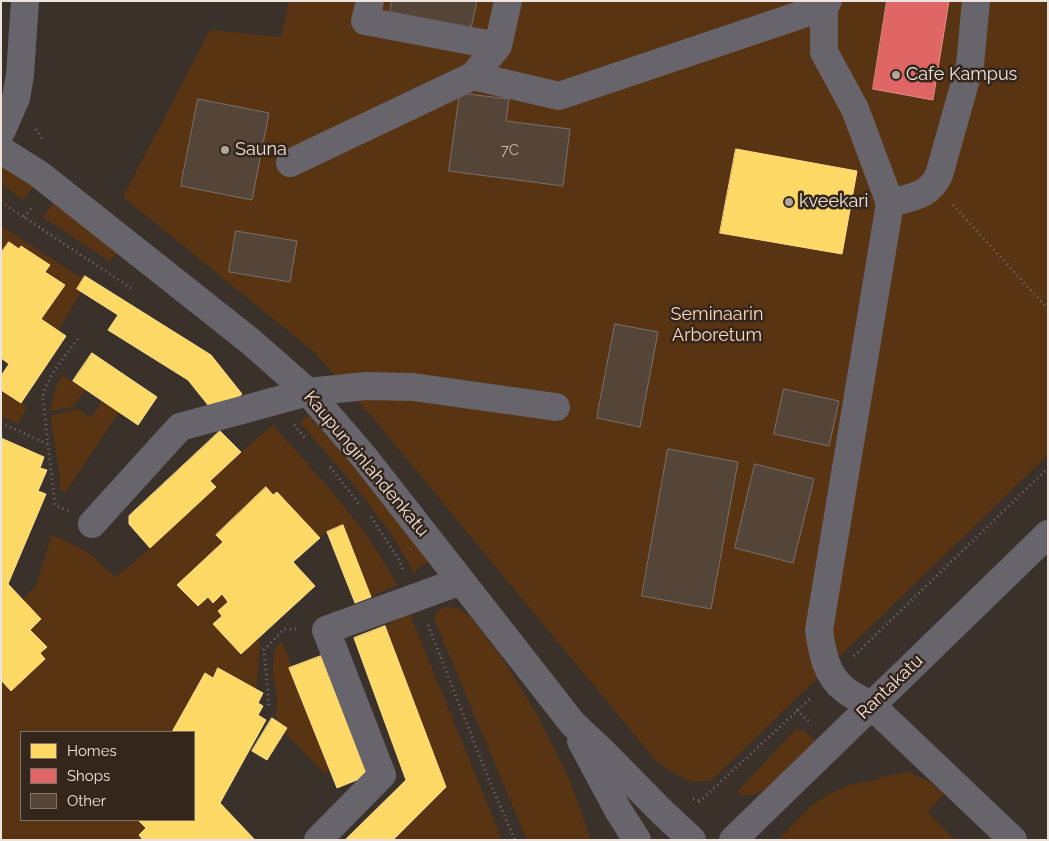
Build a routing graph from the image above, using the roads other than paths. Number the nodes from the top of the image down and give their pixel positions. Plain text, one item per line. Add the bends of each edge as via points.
1 (25, 1) edge
2 (370, 1) edge
3 (508, 1) edge
4 (976, 1) edge
5 (825, 3) edge
6 (498, 46) junction
7 (472, 76) junction
8 (1, 132) edge
9 (1, 150) edge
10 (290, 163) dead end
11 (890, 203) junction
12 (308, 392) junction
13 (556, 407) dead end
14 (92, 524) road end
15 (1048, 534) edge
16 (461, 581) junction
17 (871, 705) junction
18 (573, 724) junction
19 (318, 840) edge
20 (637, 840) edge
21 (692, 840) edge
22 (733, 840) edge
23 (1013, 840) edge

1 - 8 street via 16,98
2 - 6 street via 366,21
3 - 6 street
4 - 11 street via 970,65 939,175 935,184 920,195
5 - 7 street via 559,96
5 - 11 street via 824,52 855,109
6 - 7 street
7 - 10 street
9 - 12 street, Kaupunginlahdenkatu via 39,174
11 - 17 street via 819,630 825,662 833,677 844,689
12 - 13 street via 366,386 413,387
12 - 14 street via 180,427
12 - 16 street, Kaupunginlahdenkatu via 364,457
15 - 17 street, Rantakatu
16 - 18 street, Kaupunginlahdenkatu
16 - 19 street via 326,630 382,774
17 - 22 street, Rantakatu
17 - 23 street
18 - 20 street, Kaupunginlahdenkatu
18 - 21 street, Kaupunginlahdenkatu

